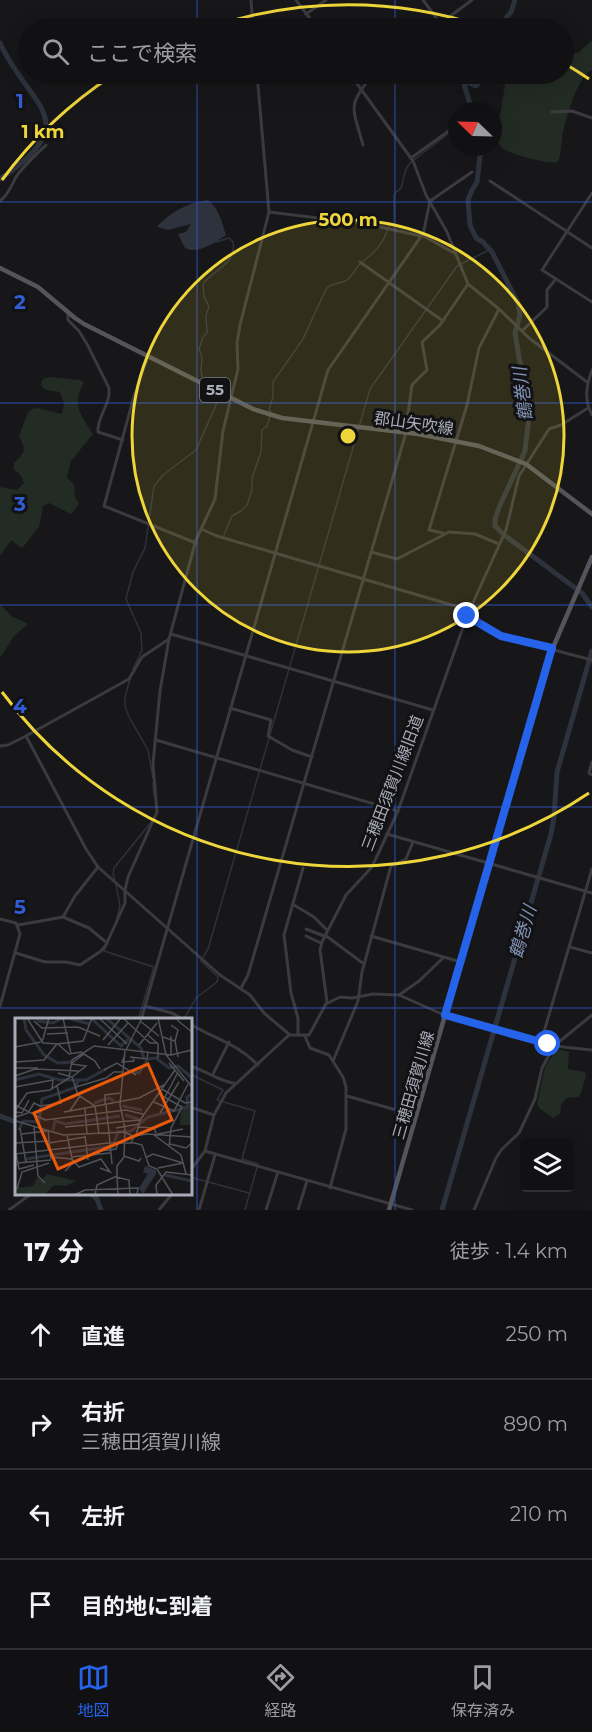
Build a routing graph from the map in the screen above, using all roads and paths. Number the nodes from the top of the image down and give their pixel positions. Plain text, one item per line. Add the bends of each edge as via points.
1 (251, 0) edge
2 (296, 0) edge
3 (326, 0) edge
4 (423, 0) edge
5 (472, 0) edge
6 (306, 14) junction
7 (252, 18) edge
8 (309, 18) edge
9 (436, 18) edge
10 (448, 18) edge
11 (258, 84) edge
12 (357, 84) edge
13 (365, 84) edge
14 (361, 89) junction
15 (552, 112) dead end
16 (592, 118) edge
17 (448, 131) edge
18 (46, 145) dead end
19 (363, 145) dead end
20 (411, 158) junction
21 (471, 172) dead end
22 (490, 181) dead end
23 (592, 193) edge
24 (0, 201) edge
25 (429, 203) junction
26 (269, 212) junction
27 (567, 231) junction
28 (423, 235) junction
29 (592, 248) edge
30 (454, 254) junction
31 (360, 262) dead end
32 (0, 268) edge
33 (555, 279) junction
34 (389, 283) junction
35 (468, 284) junction
36 (592, 302) edge
37 (500, 309) junction
38 (68, 313) junction
39 (443, 321) junction
40 (522, 331) junction
41 (148, 356) junction
42 (592, 370) edge
43 (587, 382) junction
44 (231, 397) junction
45 (588, 408) junction
46 (592, 415) edge
47 (314, 422) junction
48 (405, 433) junction
49 (123, 440) junction
50 (457, 441) junction
51 (521, 462) junction
52 (592, 514) edge
53 (201, 529) junction
54 (443, 534) junction
55 (196, 543) junction
56 (499, 544) junction
57 (371, 552) junction
58 (275, 554) junction
59 (592, 557) edge
60 (590, 569) edge
61 (363, 579) junction
62 (469, 610) junction
63 (467, 616) junction
64 (171, 634) junction
65 (169, 639) junction
66 (552, 648) junction
67 (246, 656) junction
68 (592, 660) edge
69 (334, 681) junction
70 (230, 708) junction
71 (433, 710) junction
72 (26, 736) junction
73 (156, 740) junction
74 (0, 746) edge
75 (312, 757) junction
76 (216, 758) junction
77 (592, 762) edge
78 (592, 775) edge
79 (304, 783) junction
80 (398, 811) junction
81 (387, 834) junction
82 (413, 842) junction
83 (490, 863) junction
84 (98, 867) junction
85 (303, 868) dead end
86 (592, 869) edge
87 (125, 890) junction
88 (586, 891) junction
89 (592, 892) edge
90 (294, 905) junction
91 (63, 917) junction
92 (0, 919) edge
93 (18, 925) junction
94 (167, 928) junction
95 (306, 929) dead end
96 (327, 930) junction
97 (306, 936) dead end
98 (324, 936) junction
99 (371, 936) junction
100 (107, 943) junction
101 (321, 943) junction
102 (570, 946) junction
103 (16, 953) junction
104 (592, 953) edge
105 (444, 957) junction
106 (461, 962) junction
107 (364, 964) junction
108 (241, 988) junction
109 (399, 995) junction
110 (359, 997) junction
111 (326, 1004) junction
112 (145, 1005) junction
113 (0, 1006) edge
114 (445, 1015) junction
115 (592, 1015) edge
116 (142, 1018) edge
117 (181, 1018) edge
118 (192, 1025) edge
119 (290, 1035) junction
120 (298, 1035) junction
121 (305, 1036) junction
122 (229, 1042) junction
123 (541, 1042) junction
124 (554, 1046) junction
125 (592, 1050) edge
126 (333, 1061) junction
127 (258, 1065) junction
128 (192, 1067) edge
129 (213, 1074) junction
130 (236, 1083) junction
131 (347, 1096) junction
132 (192, 1108) edge
133 (214, 1115) junction
134 (417, 1116) junction
135 (205, 1152) junction
136 (215, 1155) junction
137 (192, 1168) edge
138 (278, 1172) junction
139 (307, 1181) junction
140 (330, 1188) junction
141 (30, 1195) edge
142 (171, 1195) edge
143 (390, 1208) edge
144 (9, 1210) edge
145 (159, 1210) edge
146 (199, 1210) edge
147 (266, 1210) edge
148 (298, 1210) edge
149 (411, 1210) edge
150 (474, 1210) edge

1 - 7 street
2 - 6 street
3 - 6 street
4 - 9 street
5 - 10 street
6 - 8 street
11 - 26 street
12 - 14 street
13 - 14 street
14 - 19 street via 353,107
14 - 20 street
15 - 16 street via 572,111
17 - 20 street
18 - 24 street
20 - 25 street
21 - 25 street
22 - 27 street
23 - 27 street
25 - 28 street
25 - 30 street via 447,232
26 - 28 street
26 - 44 street via 240,325 238,369
27 - 29 street
27 - 33 street via 542,270
28 - 30 street
28 - 34 street
30 - 35 street
31 - 34 street
32 - 38 main road, 郡山矢吹線 / 55 via 38,287
33 - 36 street
33 - 40 street via 548,289 546,308
34 - 39 street
34 - 47 street via 330,365
35 - 37 street
35 - 39 street
37 - 40 street
37 - 50 street via 479,348
38 - 41 main road, 郡山矢吹線 / 55
38 - 49 street via 109,388 98,432
39 - 48 street via 422,342 427,370 412,385
40 - 43 street
41 - 44 main road, 郡山矢吹線 / 55
41 - 49 street
42 - 43 street
43 - 45 street
44 - 47 main road, 郡山矢吹線 / 55 via 272,416
44 - 53 street via 220,446 215,499
45 - 46 street
45 - 51 street, 三穂田須賀川線旧道 via 549,429
47 - 48 main road, 郡山矢吹線 / 55
47 - 58 street
48 - 50 main road, 郡山矢吹線 / 55
48 - 57 street
49 - 55 street via 104,506
50 - 51 main road, 郡山矢吹線 / 55
50 - 54 street via 429,530
51 - 52 main road, 郡山矢吹線 / 55
51 - 56 street, 三穂田須賀川線旧道 via 506,530
53 - 55 street
53 - 58 street
54 - 56 street via 472,534
54 - 57 street via 397,559
55 - 64 street
56 - 62 street, 三穂田須賀川線旧道
57 - 61 street
58 - 61 street
58 - 67 street
59 - 60 main road, 三穂田須賀川線
60 - 66 main road, 三穂田須賀川線
61 - 62 street
61 - 69 street
62 - 63 street, 三穂田須賀川線旧道
63 - 66 street via 501,636
63 - 71 street, 三穂田須賀川線旧道
64 - 65 street
64 - 67 street
65 - 72 street via 142,657 129,680
65 - 73 street
66 - 68 street
66 - 83 main road, 三穂田須賀川線
67 - 69 street
67 - 70 street
69 - 71 street
69 - 75 street
70 - 75 street via 271,720 268,736
70 - 76 street
71 - 80 street, 三穂田須賀川線旧道
72 - 74 street
72 - 84 street
73 - 76 street
73 - 87 street via 153,771 157,812
75 - 79 street
76 - 79 street
76 - 94 street
77 - 78 street via 588,773
79 - 80 street
79 - 108 street
80 - 81 street, 三穂田須賀川線旧道
81 - 82 street
81 - 96 street, 三穂田須賀川線旧道 via 369,873 348,893
82 - 83 street
82 - 99 street via 406,859 392,865
83 - 88 street
83 - 106 main road, 三穂田須賀川線
84 - 87 street
84 - 91 street
85 - 90 street
86 - 88 street
87 - 94 street
87 - 100 street via 125,903
88 - 89 street
88 - 102 street
90 - 96 street
90 - 120 street via 284,935
91 - 93 street
91 - 100 street via 89,928
92 - 93 street
93 - 103 street
94 - 108 street via 220,975
94 - 112 street
95 - 98 street
96 - 98 street, 三穂田須賀川線旧道
97 - 101 street
98 - 101 street, 三穂田須賀川線旧道
98 - 107 street
99 - 105 street
99 - 107 street
100 - 103 street via 80,965 45,962
101 - 111 street, 三穂田須賀川線旧道
102 - 104 street
102 - 123 street
103 - 113 street
105 - 106 street
105 - 109 street
106 - 114 main road, 三穂田須賀川線
107 - 110 street
108 - 119 street
109 - 110 street
109 - 114 street
110 - 111 street via 338,998
110 - 126 street
111 - 121 street via 310,1034
112 - 116 street
112 - 117 street
114 - 123 street
114 - 134 main road, 三穂田須賀川線
115 - 124 street
118 - 122 street
119 - 120 street
119 - 127 street
120 - 121 street
121 - 126 street via 310,1048 327,1053
122 - 127 street
122 - 129 street
123 - 124 street
124 - 125 street
124 - 150 street via 542,1068 535,1099 523,1125 496,1158
126 - 131 street via 345,1080
127 - 130 street
128 - 129 street
129 - 130 street
130 - 133 street
131 - 134 street
131 - 140 street via 346,1130
132 - 133 street
133 - 135 street
134 - 143 main road, 三穂田須賀川線
135 - 136 street
135 - 137 street
136 - 138 street
136 - 146 street
138 - 139 street
138 - 147 street
139 - 140 street
139 - 148 street
140 - 143 street
141 - 144 street
142 - 145 street
143 - 149 street

